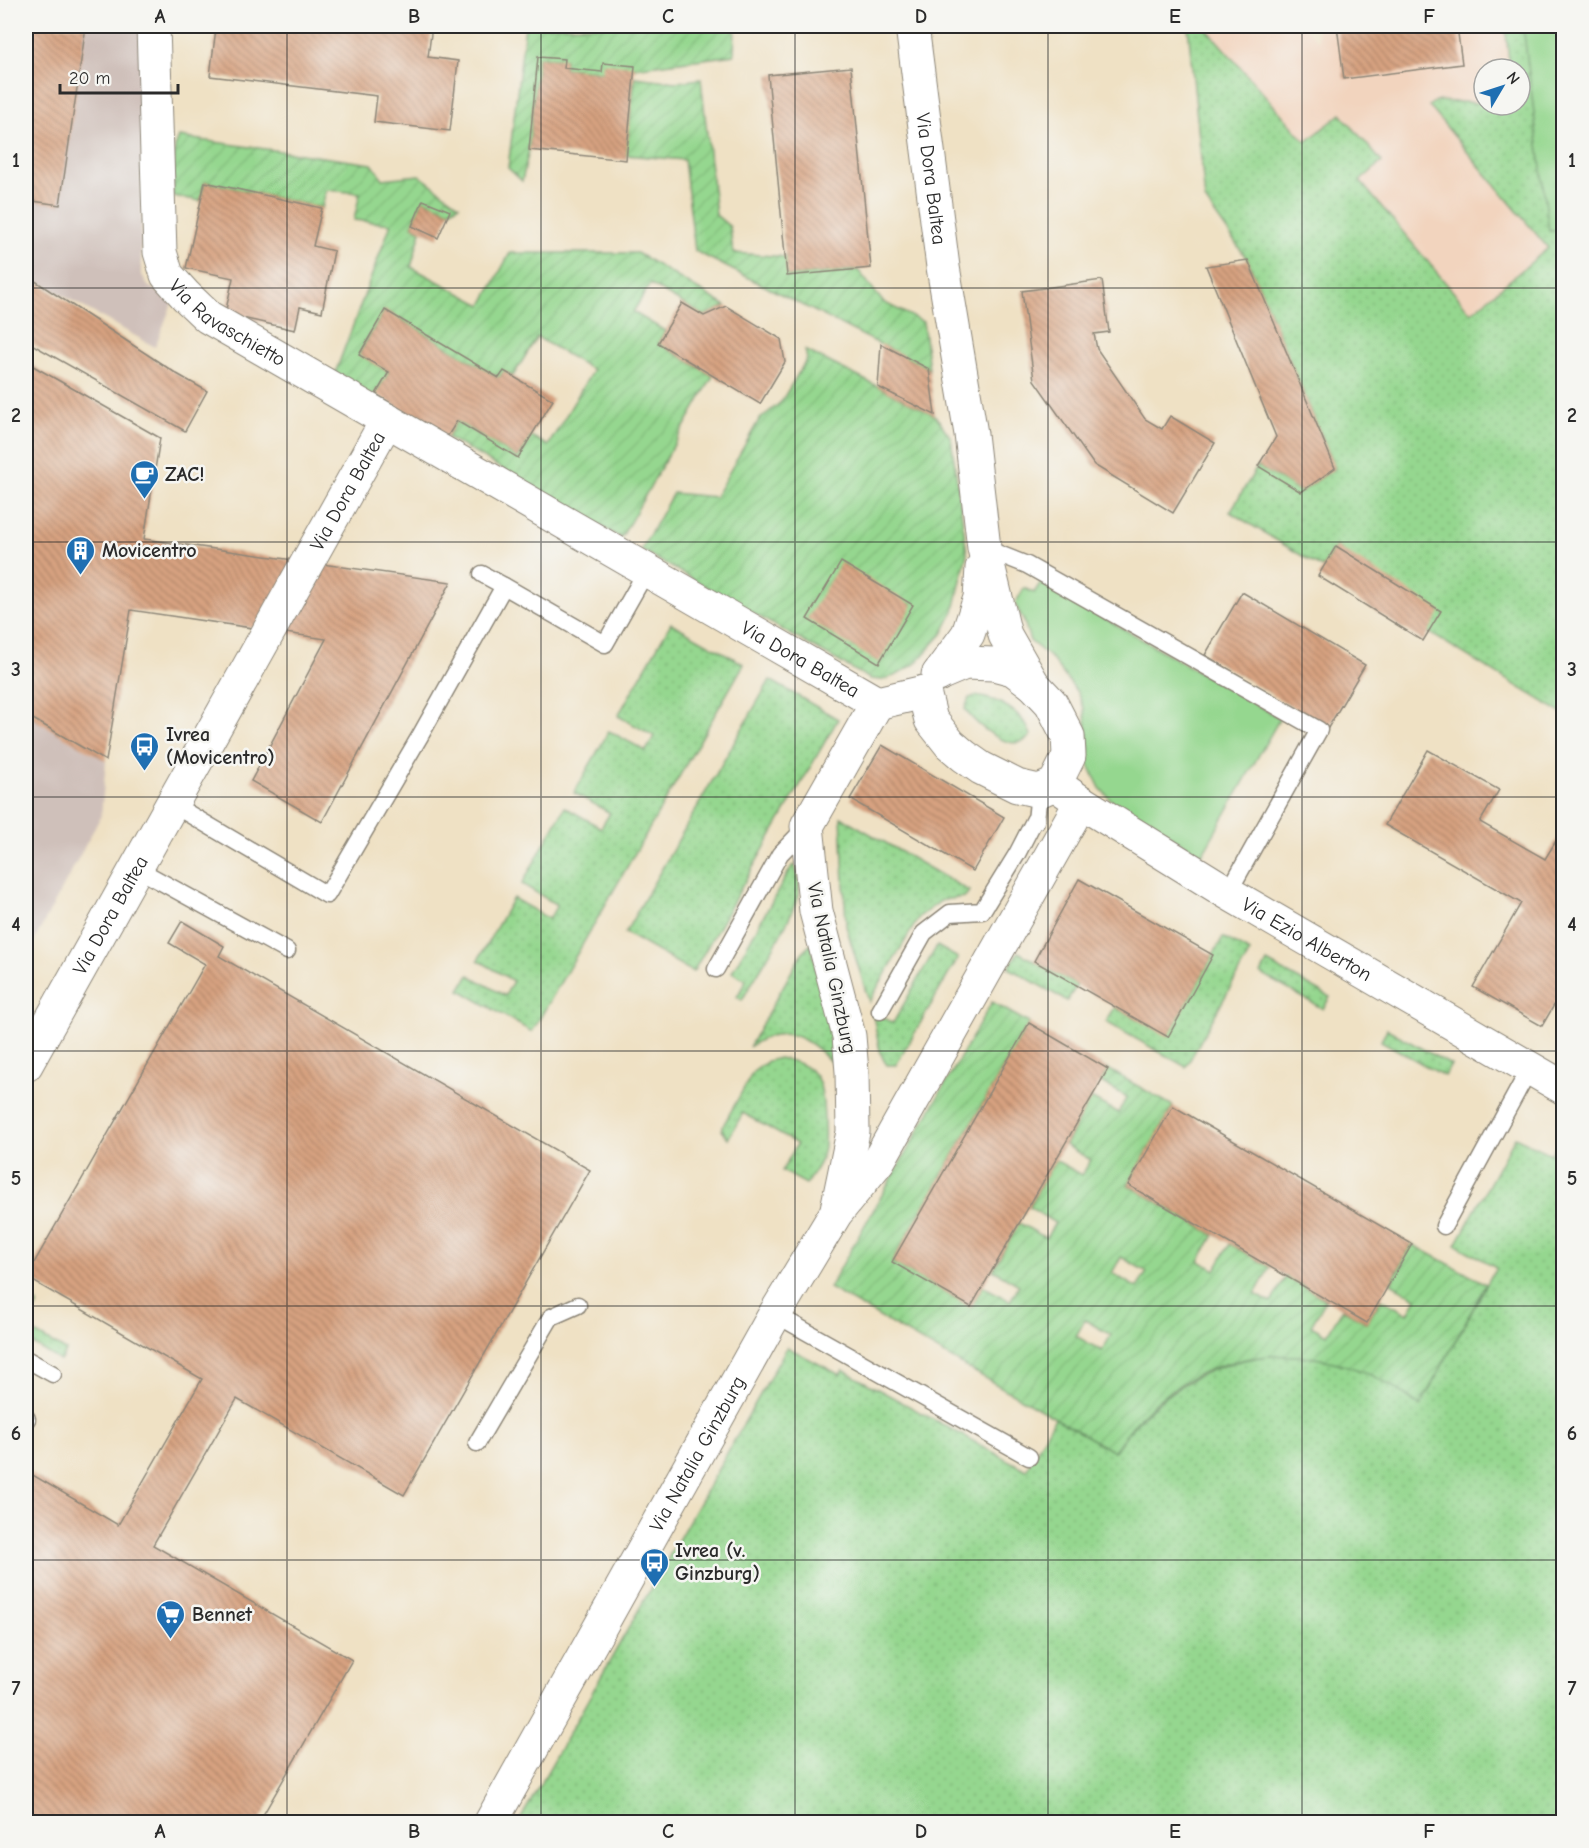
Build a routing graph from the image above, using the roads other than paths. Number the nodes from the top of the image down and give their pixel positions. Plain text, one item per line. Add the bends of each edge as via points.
1 (153, 26) edge
2 (912, 26) edge
3 (387, 420) junction
4 (984, 548) junction
5 (647, 570) junction
6 (482, 574) dead end
7 (504, 586) junction
8 (932, 683) junction
9 (1033, 684) junction
10 (877, 703) junction
11 (1047, 787) junction
12 (1081, 802) junction
13 (171, 804) junction
14 (807, 826) junction
15 (136, 868) junction
16 (1228, 893) junction
17 (287, 951) dead end
18 (716, 969) dead end
19 (880, 1011) dead end
20 (26, 1065) edge
21 (1530, 1068) junction
22 (1563, 1088) edge
23 (836, 1213) junction
24 (1444, 1226) dead end
25 (578, 1305) dead end
26 (775, 1314) junction
27 (26, 1359) edge
28 (52, 1374) dead end
29 (477, 1443) dead end
30 (1029, 1457) dead end
31 (491, 1822) edge

1 - 3 street, Via Ravaschietto via 160,252 167,275 208,317
2 - 4 street, Via Dora Baltea
3 - 5 street, Via Dora Baltea
3 - 13 street, Via Dora Baltea
4 - 8 street, Via Dora Baltea via 980,598 968,634
4 - 9 street, Via Dora Baltea via 1005,635
4 - 16 lane via 1027,566 1319,730
5 - 7 lane via 605,644
5 - 10 street, Via Dora Baltea
6 - 7 lane
7 - 13 lane via 327,895
8 - 9 street via 965,663 1013,669
8 - 10 street, Via Dora Baltea
8 - 11 street via 931,720 950,744 981,768 1017,786
9 - 11 street via 1051,703 1068,736 1069,756
10 - 14 street
11 - 12 street, Via Ezio Alberton
11 - 19 lane via 1036,821 982,911 950,913 924,933
12 - 16 street, Via Ezio Alberton
12 - 23 street, Via Natalia Ginzburg via 879,1160
13 - 15 street, Via Dora Baltea
14 - 18 lane via 780,854
14 - 23 street, Via Natalia Ginzburg via 816,910 849,1036 852,1072 853,1132
15 - 17 lane
15 - 20 street, Via Dora Baltea
16 - 21 street, Via Ezio Alberton
21 - 22 street, Via Ezio Alberton
21 - 24 lane
23 - 26 street, Via Natalia Ginzburg
25 - 29 lane via 551,1317
26 - 30 lane
26 - 31 street, Via Natalia Ginzburg
27 - 28 lane

